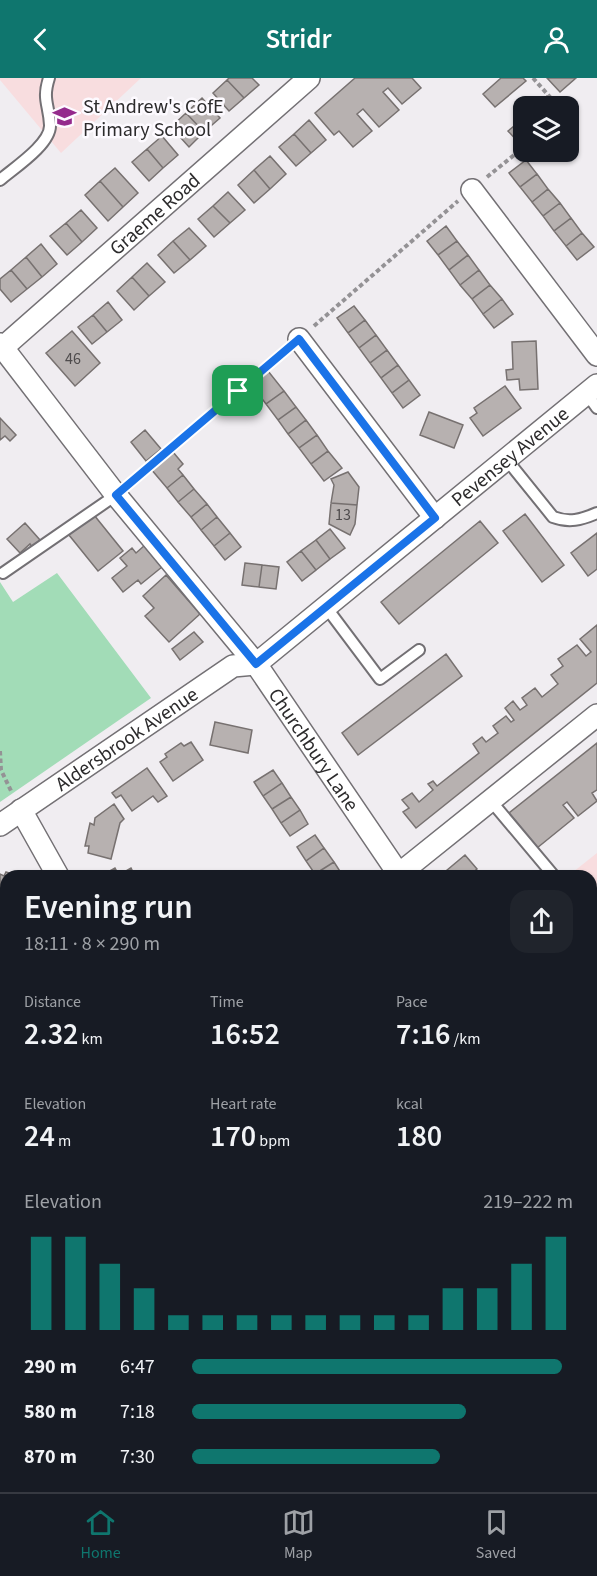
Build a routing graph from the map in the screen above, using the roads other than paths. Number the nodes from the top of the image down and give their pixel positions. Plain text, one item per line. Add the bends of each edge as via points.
1 (49, 78) edge
2 (309, 78) edge
3 (0, 180) edge
4 (472, 189) road end
5 (299, 339) road end
6 (1, 347) edge
7 (597, 355) edge
8 (594, 396) edge
9 (507, 460) junction
10 (116, 495) junction
11 (597, 513) edge
12 (435, 518) junction
13 (3, 573) dead end
14 (326, 607) junction
15 (418, 650) dead end
16 (256, 664) junction
17 (597, 715) edge
18 (491, 801) junction
19 (16, 802) junction
20 (0, 825) edge
21 (55, 870) edge
22 (397, 870) edge
23 (406, 870) edge
24 (549, 870) edge

1 - 3 lane via 45,93 50,127 46,141
2 - 6 street, Graeme Road
4 - 7 street
5 - 12 street
6 - 10 street, Churchbury Lane
8 - 9 street, Pevensey Avenue
9 - 11 lane via 553,517 580,520
9 - 12 street, Pevensey Avenue
10 - 13 lane
10 - 16 street, Churchbury Lane
12 - 14 street, Pevensey Avenue
14 - 15 lane via 380,679
14 - 16 street, Pevensey Avenue
16 - 19 street, Aldersbrook Avenue via 233,666
16 - 22 street, Churchbury Lane
17 - 18 street
18 - 23 street
18 - 24 lane
19 - 20 street, Aldersbrook Avenue
19 - 21 street

